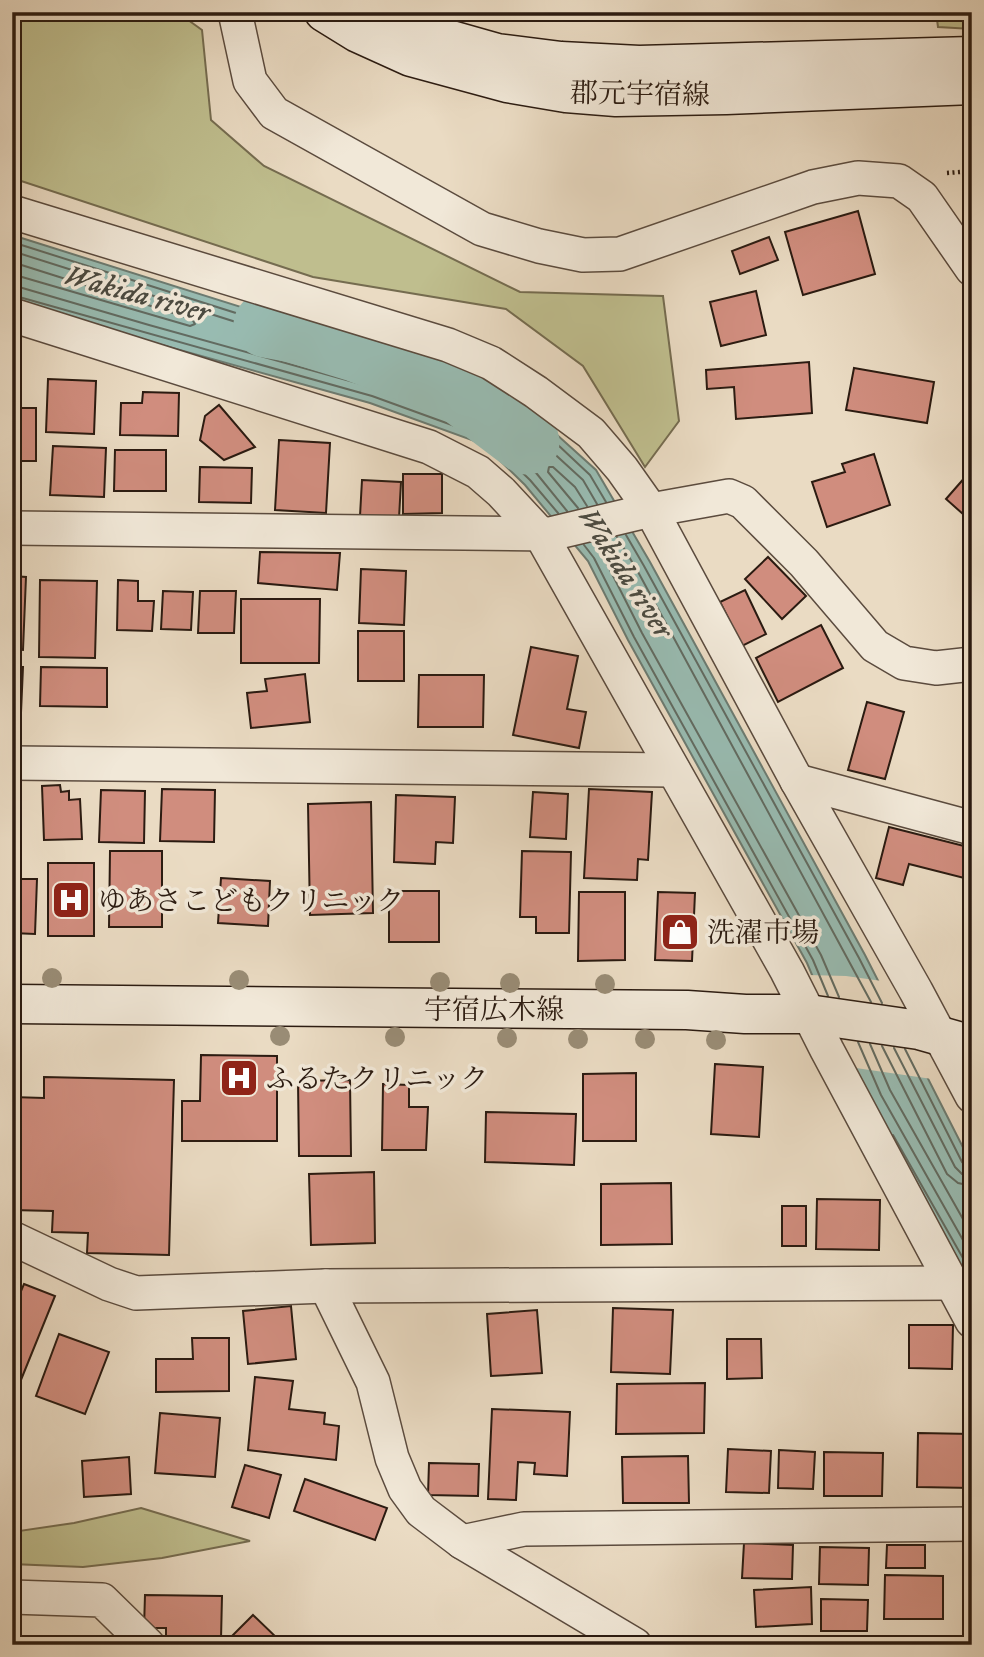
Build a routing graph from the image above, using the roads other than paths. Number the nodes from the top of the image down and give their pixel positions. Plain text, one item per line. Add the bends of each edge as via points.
1 (235, 12) edge
2 (324, 12) edge
3 (388, 12) edge
4 (972, 56) edge
5 (972, 85) edge
6 (12, 212) edge
7 (972, 269) edge
8 (12, 315) edge
9 (642, 513) junction
10 (12, 528) edge
11 (546, 535) junction
12 (972, 664) edge
13 (12, 763) edge
14 (673, 770) junction
15 (797, 781) junction
16 (972, 828) edge
17 (12, 1004) edge
18 (815, 1015) junction
19 (944, 1037) edge
20 (972, 1096) edge
21 (12, 1238) edge
22 (951, 1283) junction
23 (326, 1286) junction
24 (972, 1321) edge
25 (972, 1524) edge
26 (462, 1542) junction
27 (12, 1597) edge
28 (148, 1645) edge
29 (635, 1645) edge

1 - 7 street via 250,81 274,113 482,229 583,255 620,254 813,187 858,178 899,181 922,197
2 - 5 street, 郡元宇宿線 via 411,57 507,83 566,93 629,97
3 - 4 street, 郡元宇宿線 via 444,38 497,53 561,61 639,65
6 - 9 street via 448,345 491,363 591,433 622,469
8 - 11 street via 429,447 478,472
9 - 11 street
9 - 12 street via 729,496 743,502 804,562 875,646 904,663 936,668
9 - 15 street
10 - 11 street
11 - 14 street
13 - 14 street
14 - 18 street
15 - 16 street
15 - 19 street
17 - 18 street, 宇宿広木線
18 - 19 street, 宇宿広木線
18 - 22 street
19 - 20 street
21 - 23 street via 136,1293
22 - 23 street
22 - 24 street
23 - 26 street via 373,1382 392,1458 405,1489 421,1511
25 - 26 street via 524,1529
26 - 29 street
27 - 28 street via 102,1600

